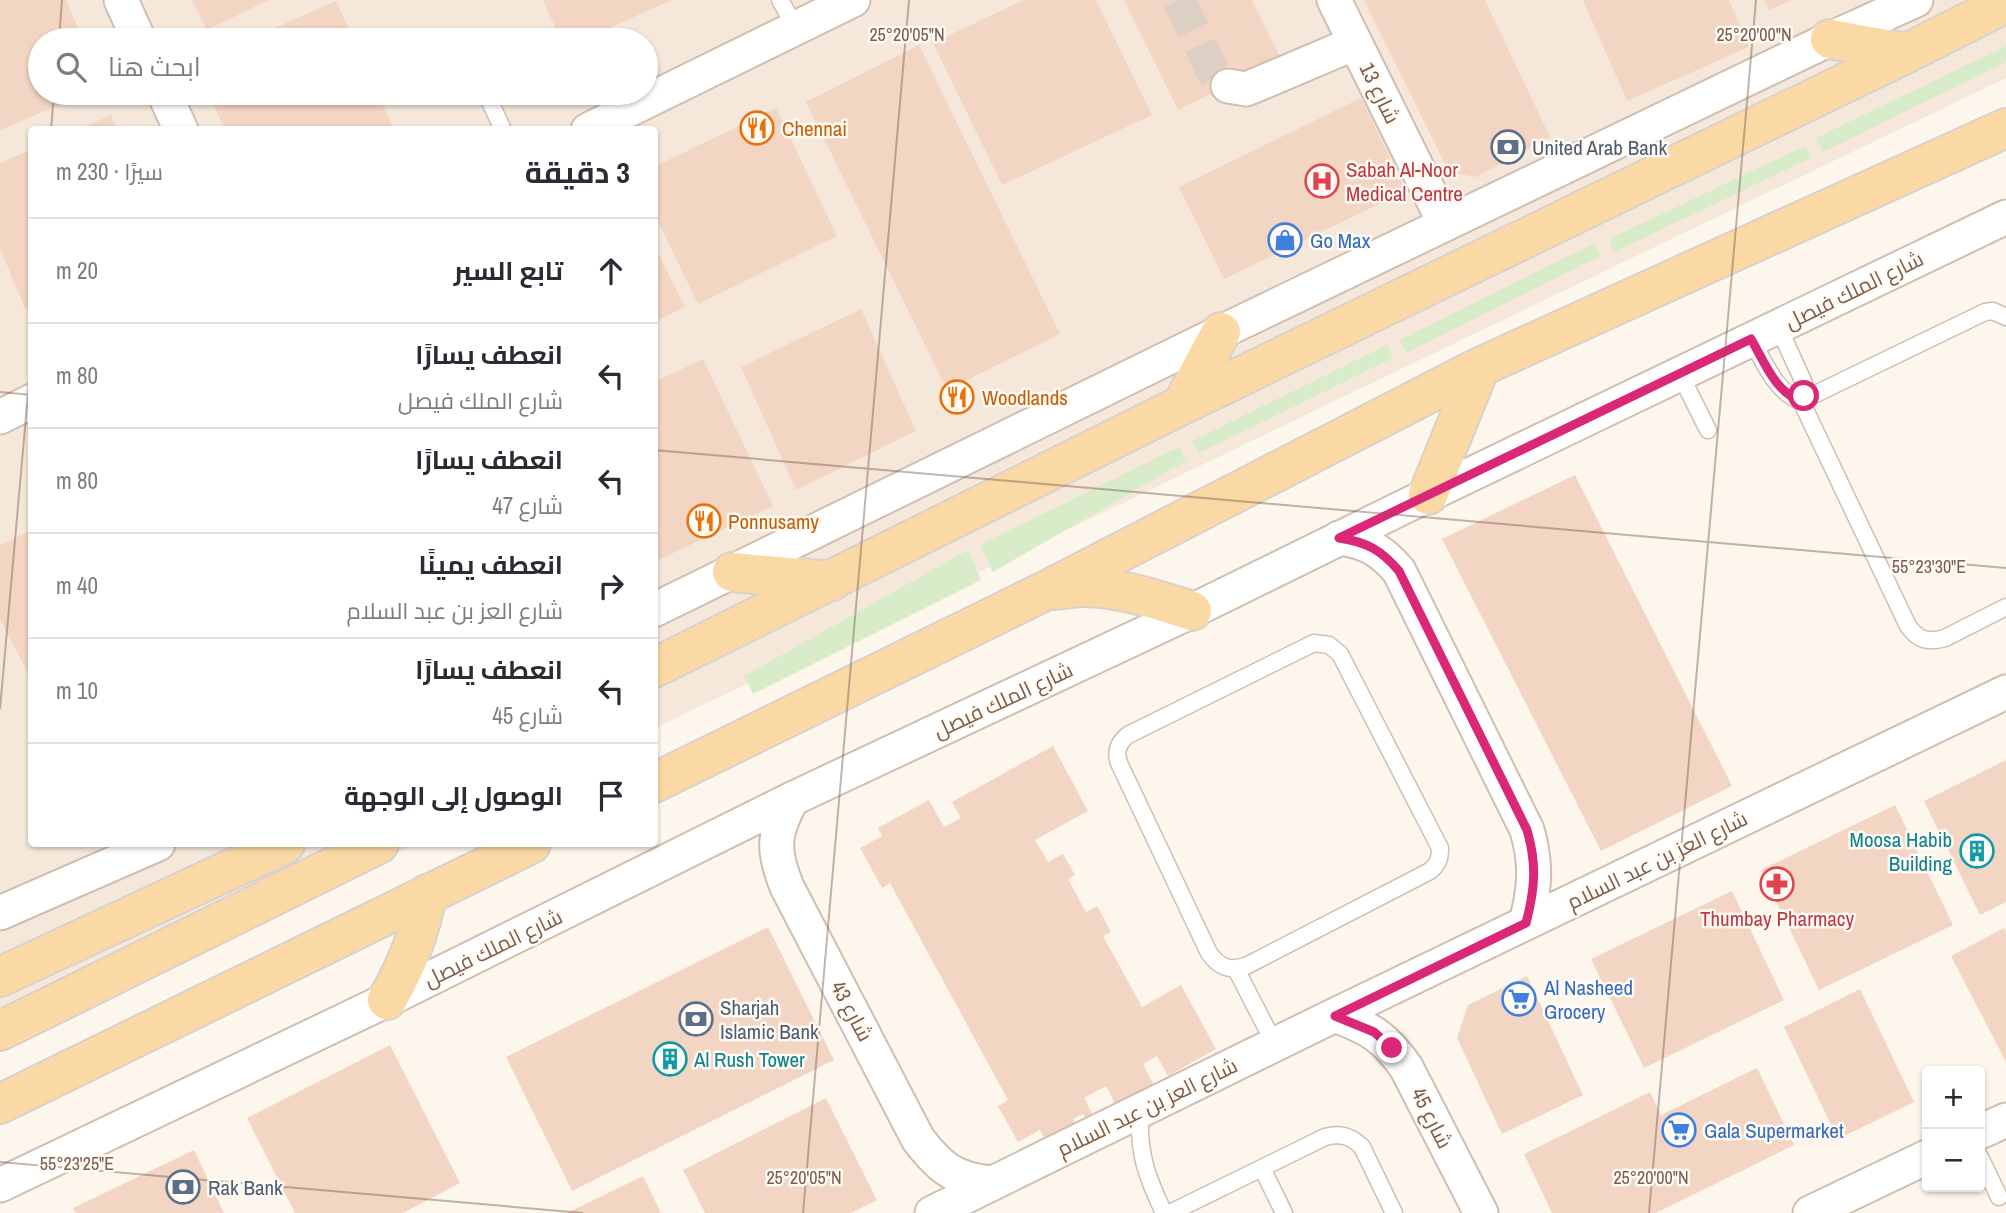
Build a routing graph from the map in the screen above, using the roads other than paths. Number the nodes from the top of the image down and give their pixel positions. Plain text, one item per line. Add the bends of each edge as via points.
1 (121, 0) edge
2 (853, 0) edge
3 (1334, 0) edge
4 (1916, 0) edge
5 (2006, 3) edge
6 (788, 14) edge
7 (134, 28) edge
8 (1830, 39) junction
9 (1355, 43) junction
10 (1907, 53) junction
11 (1228, 86) dead end
12 (658, 89) edge
13 (170, 105) edge
14 (492, 105) edge
15 (631, 105) edge
16 (179, 126) edge
17 (501, 126) edge
18 (595, 126) edge
19 (2006, 128) edge
20 (2006, 216) edge
21 (1445, 225) junction
22 (2006, 317) edge
23 (1221, 332) junction
24 (1765, 332) junction
25 (1480, 367) junction
26 (1680, 374) junction
27 (1801, 401) junction
28 (28, 403) edge
29 (1182, 405) junction
30 (0, 417) edge
31 (1708, 430) dead end
32 (1428, 495) junction
33 (1339, 538) junction
34 (732, 572) junction
35 (832, 581) junction
36 (1042, 592) junction
37 (2006, 607) edge
38 (658, 608) edge
39 (1192, 611) junction
40 (658, 666) edge
41 (2006, 692) edge
42 (658, 781) edge
43 (792, 799) junction
44 (151, 847) edge
45 (279, 847) edge
46 (373, 847) edge
47 (525, 847) edge
48 (427, 894) junction
49 (0, 913) edge
50 (1526, 923) junction
51 (1236, 969) junction
52 (0, 977) edge
53 (387, 1000) junction
54 (1335, 1016) junction
55 (0, 1031) edge
56 (1275, 1045) junction
57 (0, 1104) edge
58 (1140, 1110) junction
59 (2006, 1120) edge
60 (1985, 1130) edge
61 (1922, 1160) edge
62 (1262, 1168) junction
63 (1985, 1168) edge
64 (991, 1183) junction
65 (0, 1185) edge
66 (1999, 1197) dead end
67 (1853, 1204) edge
68 (932, 1213) edge
69 (1167, 1213) edge
70 (1284, 1213) edge
71 (1394, 1213) edge
72 (1481, 1213) edge
73 (1810, 1213) edge

1 - 7 street
2 - 6 street
3 - 9 street, شارع 13
4 - 8 street
5 - 10 main road
6 - 12 street
8 - 10 main road
8 - 21 street
9 - 11 street via 1246,89
9 - 21 street, شارع 13
10 - 29 main road
13 - 16 street
14 - 17 lane
15 - 18 street
19 - 25 main road
20 - 24 street, شارع الملك فيصل
21 - 23 street
22 - 27 lane via 1985,312
23 - 29 main road
23 - 34 street
24 - 26 street, شارع الملك فيصل
24 - 27 lane via 1780,388
24 - 27 lane via 1804,383
25 - 32 main road
25 - 36 main road
26 - 31 lane
26 - 32 street, شارع الملك فيصل
27 - 37 lane via 1914,635 1934,641 1945,638
28 - 30 street
29 - 35 main road
32 - 33 street, شارع الملك فيصل
33 - 39 street, شارع الملك فيصل
33 - 50 street via 1373,547 1399,571 1527,830 1535,876
34 - 35 main road
34 - 38 street
35 - 40 main road
36 - 39 main road via 1082,587
36 - 42 main road
39 - 43 street, شارع الملك فيصل
41 - 50 street, شارع العز بن عبد السلام
43 - 53 street, شارع الملك فيصل
43 - 64 street, شارع 43 via 776,842 778,865 787,887 919,1139 948,1171 969,1181
44 - 49 street
45 - 52 main road
46 - 55 main road
47 - 48 main road
48 - 53 main road via 413,949
48 - 57 main road
50 - 54 street, شارع العز بن عبد السلام
51 - 51 lane via 1430,872 1440,857 1440,848 1340,653 1322,643 1128,735 1117,747 1119,763 1209,953 1225,968
51 - 56 lane
53 - 65 street, شارع الملك فيصل
54 - 56 street, شارع العز بن عبد السلام
54 - 72 street, شارع 45 via 1374,1032 1392,1048
56 - 58 street, شارع العز بن عبد السلام
58 - 64 street, شارع العز بن عبد السلام
58 - 69 lane via 1145,1167
59 - 60 street
61 - 67 street
62 - 69 lane
62 - 70 lane
62 - 71 lane via 1325,1137 1343,1135 1362,1147
63 - 66 lane
64 - 68 street, شارع العز بن عبد السلام
67 - 73 street

